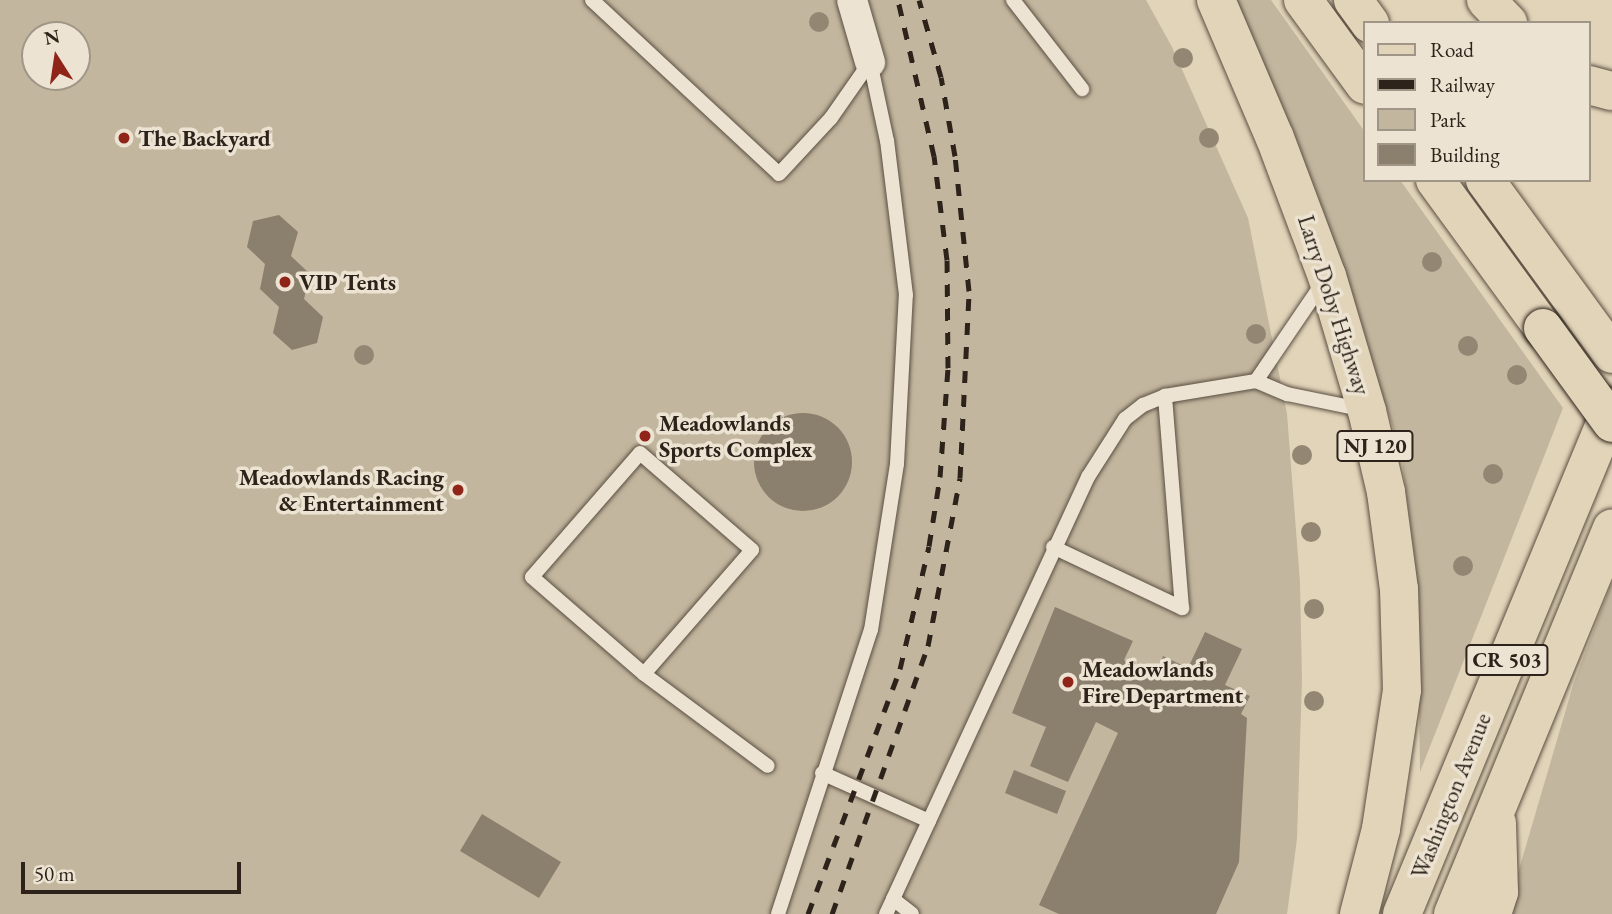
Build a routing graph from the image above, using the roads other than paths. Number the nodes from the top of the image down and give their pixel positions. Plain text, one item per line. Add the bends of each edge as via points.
1 (592, 0) edge
2 (852, 0) edge
3 (1013, 0) edge
4 (1216, 0) edge
5 (1303, 0) edge
6 (1353, 0) edge
7 (1486, 0) edge
8 (1369, 21) edge
9 (1506, 21) edge
10 (870, 62) junction
11 (1364, 84) edge
12 (1591, 86) edge
13 (1082, 89) dead end
14 (1612, 91) edge
15 (1436, 182) edge
16 (1486, 182) edge
17 (1327, 276) junction
18 (1612, 354) edge
19 (1256, 381) junction
20 (1165, 396) junction
21 (1612, 407) edge
22 (1367, 411) junction
23 (1612, 423) edge
24 (1612, 529) edge
25 (1054, 547) junction
26 (644, 674) junction
27 (768, 766) dead end
28 (822, 773) junction
29 (1496, 808) junction
30 (929, 821) junction
31 (893, 899) junction
32 (778, 914) edge
33 (886, 914) edge
34 (912, 914) edge
35 (1359, 914) edge
36 (1402, 914) edge
37 (1453, 914) edge
38 (1492, 914) edge

1 - 10 lane via 779,174 831,118
2 - 10 street
3 - 13 lane
4 - 17 main road, Larry Doby Highway / NJ 120
5 - 11 main road
6 - 8 main road
7 - 9 main road
10 - 28 lane via 887,141 906,295 897,464 871,630
12 - 14 main road
15 - 23 main road, bridge
16 - 18 main road
17 - 19 lane
17 - 22 main road, Larry Doby Highway / NJ 120
19 - 20 lane
19 - 22 lane via 1287,394
20 - 25 lane via 1125,419 1088,477
20 - 25 lane via 1182,608
21 - 36 main road, Washington Avenue / CR 503
22 - 35 main road, Larry Doby Highway / NJ 120 via 1394,545 1402,690 1381,829
24 - 29 main road, Washington Avenue / CR 503
25 - 30 lane
26 - 26 lane via 752,550 640,453 532,577
26 - 27 lane
28 - 30 lane
28 - 32 lane
29 - 37 main road, Washington Avenue / CR 503
29 - 38 main road via 1499,892
30 - 31 lane
31 - 33 lane
31 - 34 lane

